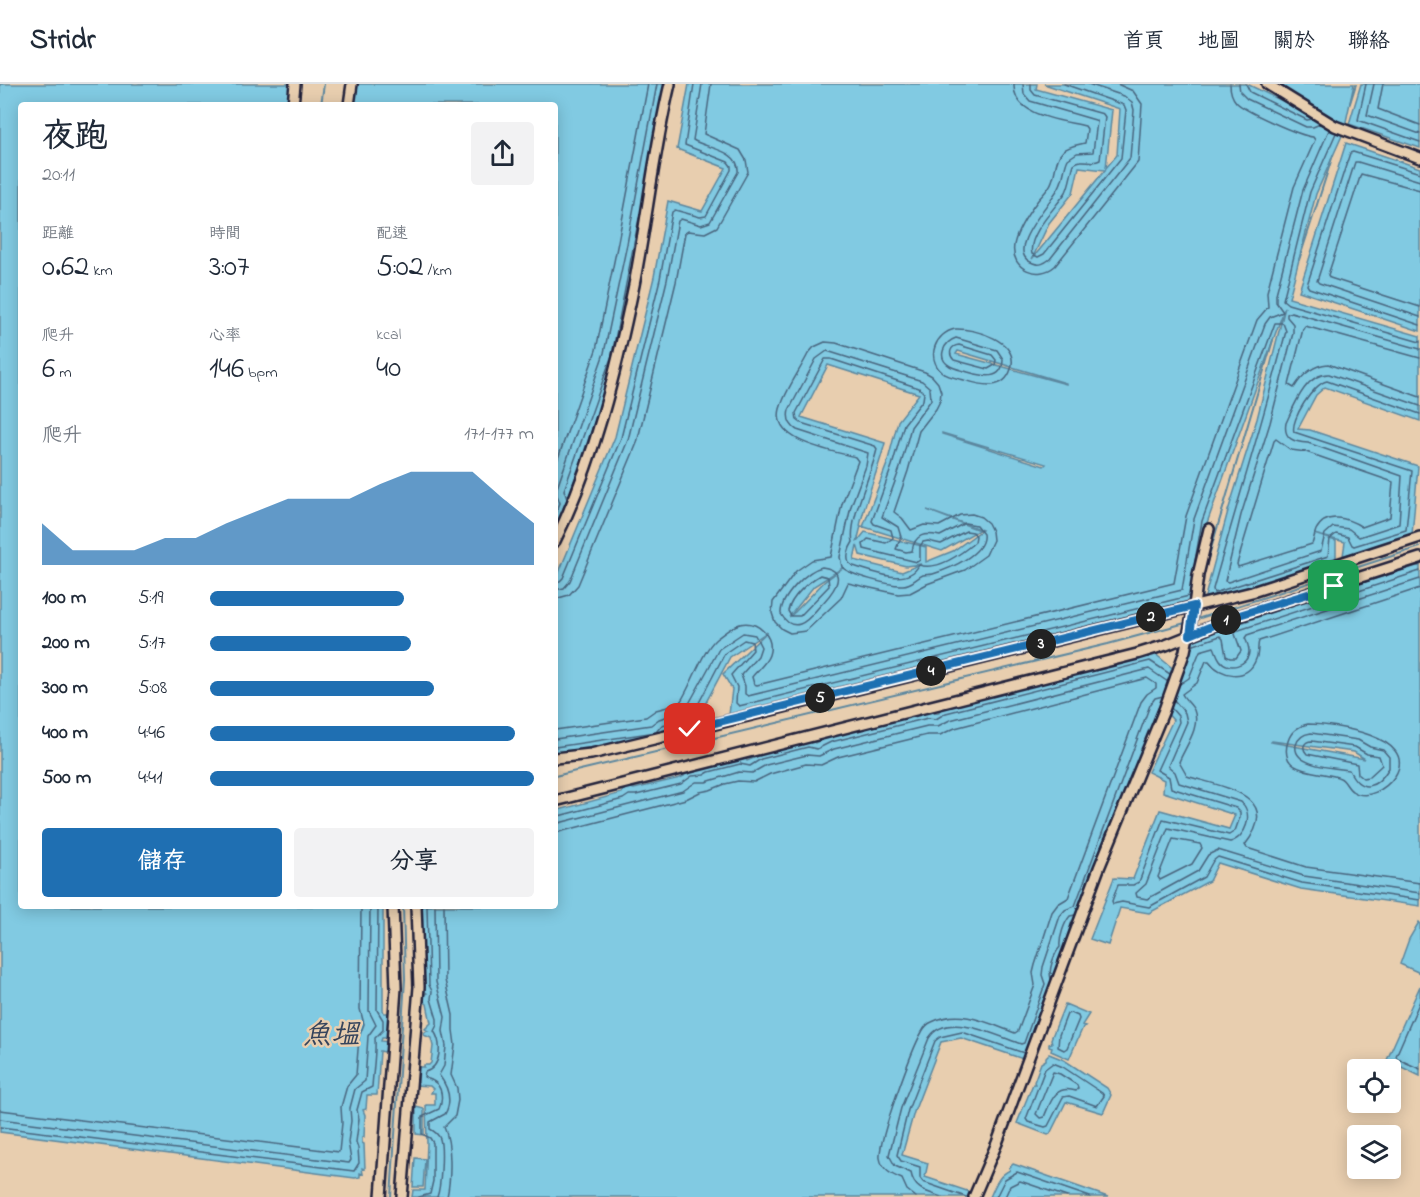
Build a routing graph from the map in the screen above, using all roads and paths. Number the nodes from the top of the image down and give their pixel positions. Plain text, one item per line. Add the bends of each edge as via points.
1 (295, 84) edge
2 (352, 84) edge
3 (670, 84) edge
4 (1267, 84) edge
5 (293, 102) edge
6 (349, 102) edge
7 (1420, 158) edge
8 (1209, 529) dead end
9 (558, 535) edge
10 (1420, 537) edge
11 (1420, 558) edge
12 (1194, 606) junction
13 (1190, 635) junction
14 (558, 759) edge
15 (558, 800) edge
16 (393, 909) edge
17 (416, 909) edge
18 (381, 1197) edge
19 (402, 1197) edge
20 (974, 1197) edge

1 - 5 street
2 - 6 street
3 - 9 street via 634,285 609,391
4 - 7 street via 1335,126
8 - 12 street
10 - 12 street via 1252,592
11 - 13 street via 1236,616
12 - 13 street
12 - 14 street via 662,737
13 - 15 street via 1066,673
13 - 20 street
16 - 18 street via 396,988
17 - 19 street via 418,987

